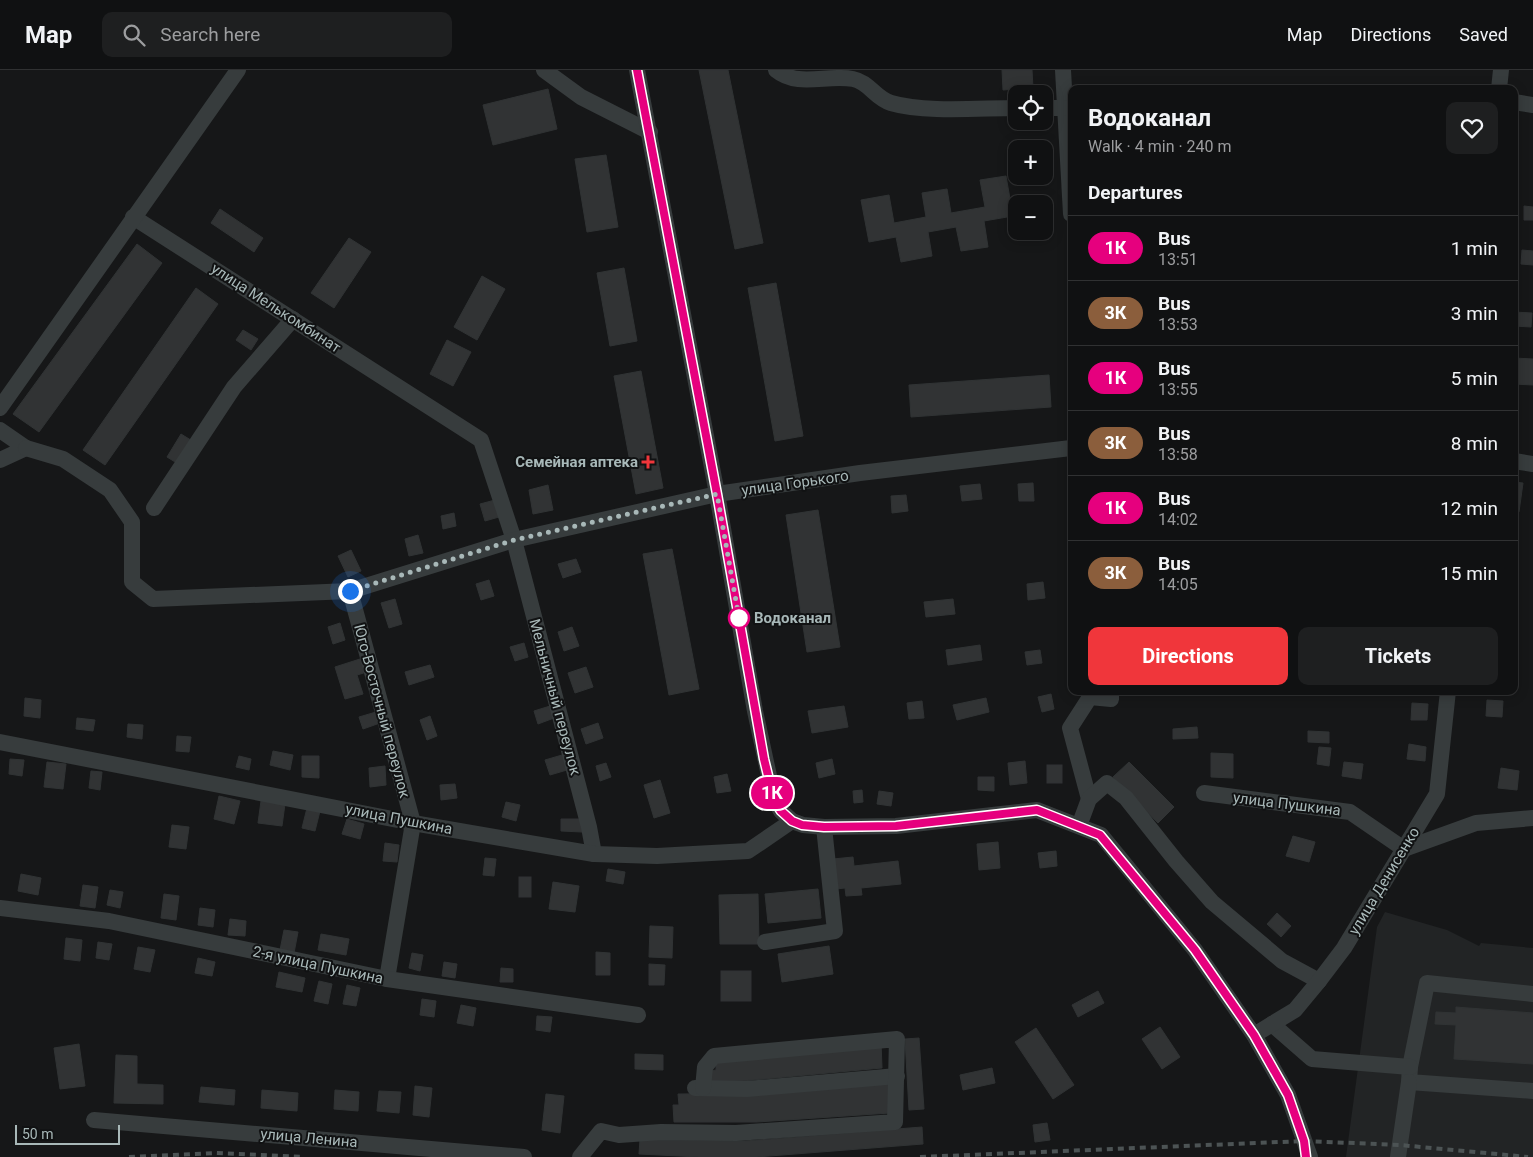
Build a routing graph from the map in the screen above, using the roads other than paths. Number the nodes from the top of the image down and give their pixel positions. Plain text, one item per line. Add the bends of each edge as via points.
1 (238, 70) edge
2 (544, 70) edge
3 (637, 70) edge
4 (776, 70) edge
5 (1063, 70) edge
6 (1501, 70) edge
7 (1499, 85) edge
8 (1067, 92) edge
9 (1518, 103) edge
10 (1533, 105) edge
11 (1008, 108) edge
12 (1053, 108) edge
13 (1064, 108) junction
14 (650, 132) junction
15 (1068, 169) edge
16 (134, 217) junction
17 (292, 319) junction
18 (0, 408) edge
19 (0, 430) edge
20 (26, 448) junction
21 (1068, 448) edge
22 (0, 460) edge
23 (1518, 462) edge
24 (1533, 464) edge
25 (717, 494) junction
26 (154, 508) dead end
27 (514, 540) junction
28 (350, 591) junction
29 (1089, 695) edge
30 (1094, 695) edge
31 (1111, 695) edge
32 (1448, 695) edge
33 (0, 742) edge
34 (1204, 793) dead end
35 (1089, 799) junction
36 (1533, 818) edge
37 (792, 821) junction
38 (413, 823) junction
39 (1078, 826) junction
40 (824, 827) junction
41 (1404, 849) junction
42 (594, 854) junction
43 (0, 908) edge
44 (765, 942) dead end
45 (387, 979) junction
46 (1320, 981) junction
47 (1533, 994) edge
48 (638, 1015) dead end
49 (1272, 1024) junction
50 (1254, 1035) junction
51 (1409, 1074) junction
52 (897, 1076) junction
53 (1533, 1091) edge
54 (94, 1120) dead end
55 (1305, 1149) edge
56 (524, 1157) edge
57 (580, 1157) edge
58 (1310, 1157) edge
59 (1398, 1157) edge

1 - 16 street
2 - 14 street via 582,97
3 - 14 street
4 - 11 street via 784,77 794,79 859,80 880,99 901,106
5 - 8 street
6 - 7 street
8 - 13 street
9 - 10 street
12 - 13 street
13 - 15 street
14 - 25 street
16 - 17 street, улица Мелькомбинат
16 - 18 street
17 - 26 street via 234,387
17 - 27 street, улица Мелькомбинат via 481,440
19 - 20 street
20 - 22 street
20 - 28 street, улица Горького via 63,459 110,490 132,522 132,582 154,600
21 - 25 street, улица Горького
23 - 24 street
25 - 27 street, улица Горького
25 - 37 street via 767,775 774,800
27 - 28 street, улица Горького
27 - 42 street, Мельничный переулок
28 - 38 street, Юго-Восточный переулок
29 - 35 street via 1070,728
30 - 31 street via 1111,699
32 - 41 street, улица Денисенко via 1437,794
33 - 38 street, улица Пушкина
34 - 41 street, улица Пушкина via 1350,812
35 - 39 street
35 - 46 street via 1107,783 1126,798 1212,902 1282,961
36 - 41 street via 1476,823
37 - 40 street
37 - 42 street, улица Пушкина via 748,851 657,856
38 - 42 street, улица Пушкина
38 - 45 street, Юго-Восточный переулок
39 - 40 street via 1037,810 896,826
39 - 50 street via 1100,835 1195,950
40 - 44 street via 835,931
41 - 46 street, улица Денисенко via 1344,948
43 - 45 street, 2-я улица Пушкина via 109,921
45 - 48 street, 2-я улица Пушкина
46 - 49 street, улица Денисенко via 1296,1010
47 - 51 street via 1427,982
49 - 50 street, улица Денисенко
49 - 51 street via 1312,1059
50 - 55 street via 1288,1095
51 - 53 street
51 - 59 street
52 - 52 street via 898,1039 714,1056 705,1067 699,1088 747,1089
52 - 57 street via 895,1122 736,1134 661,1132 619,1135 601,1131
54 - 56 street, улица Ленина
55 - 58 street

